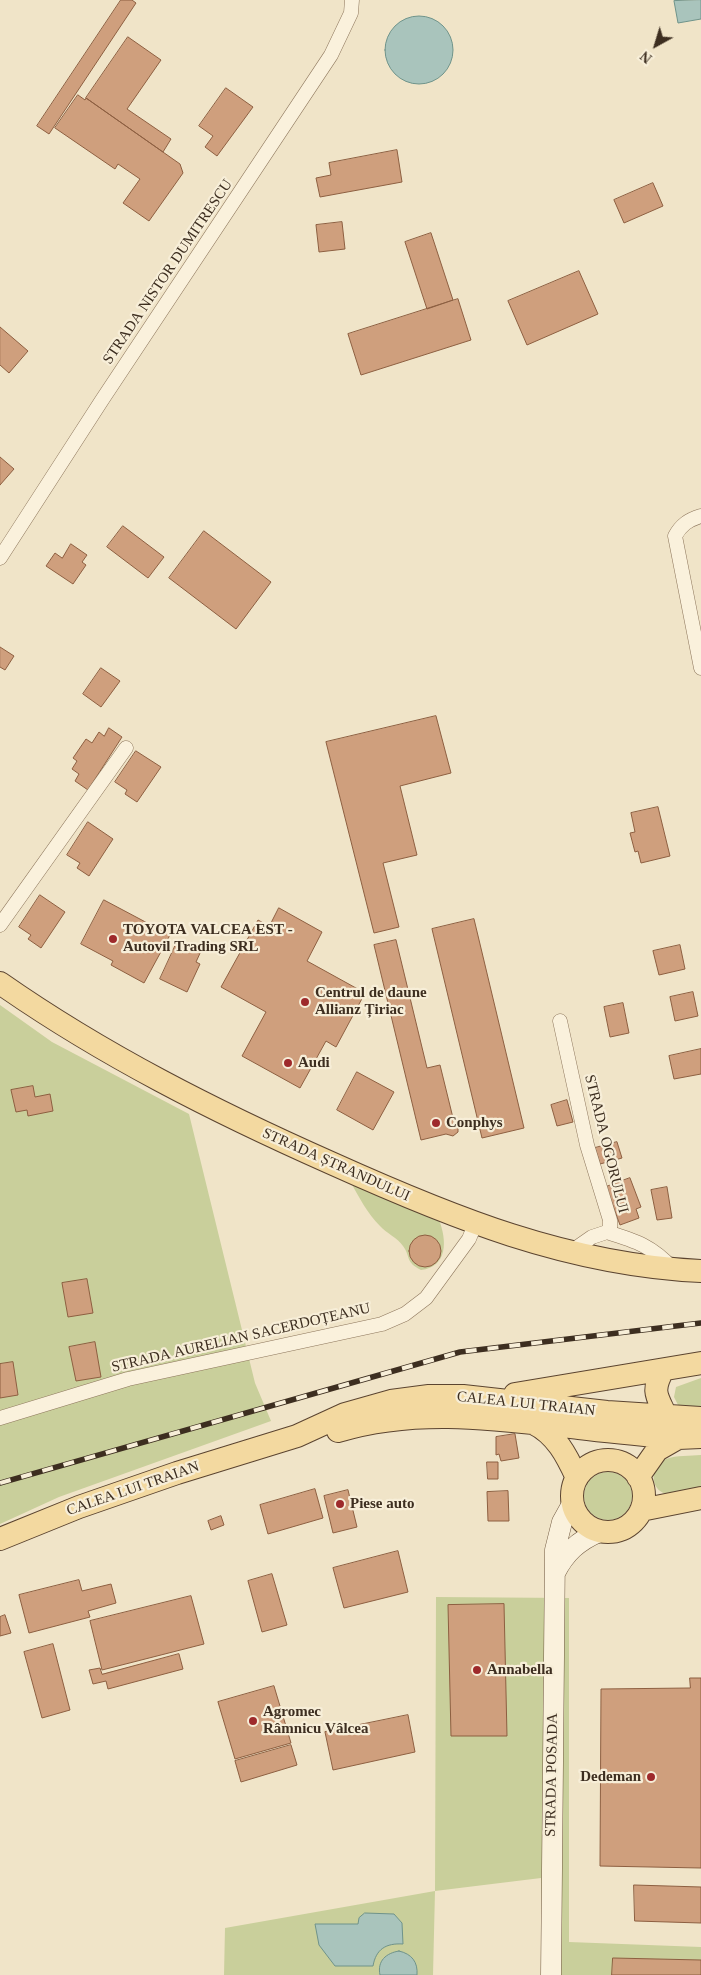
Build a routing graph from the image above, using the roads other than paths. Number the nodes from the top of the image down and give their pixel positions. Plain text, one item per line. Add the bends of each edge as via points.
1 (352, 0) edge
2 (701, 516) edge
3 (0, 558) edge
4 (701, 668) edge
5 (126, 748) dead end
6 (0, 925) edge
7 (0, 983) edge
8 (560, 1021) dead end
9 (476, 1222) junction
10 (607, 1232) junction
11 (569, 1253) junction
12 (673, 1270) junction
13 (701, 1271) edge
14 (701, 1363) edge
15 (663, 1370) junction
16 (492, 1398) junction
17 (666, 1416) junction
18 (0, 1418) edge
19 (701, 1418) edge
20 (528, 1421) junction
21 (297, 1436) junction
22 (701, 1437) edge
23 (678, 1438) junction
24 (638, 1477) junction
25 (576, 1478) junction
26 (701, 1498) edge
27 (572, 1504) junction
28 (641, 1510) junction
29 (599, 1532) junction
30 (0, 1539) edge
31 (554, 1575) junction
32 (551, 1975) edge

1 - 3 street, STRADA NISTOR DUMITRESCU via 351,13 331,55
2 - 4 street via 679,527 674,536
5 - 6 street
7 - 9 main road, STRADA ȘTRANDULUI via 114,1055 238,1121 385,1187
8 - 10 street, STRADA OGORULUI via 587,1145 610,1220
9 - 11 main road, STRADA ȘTRANDULUI
9 - 18 street, STRADA AURELIAN SACERDOȚEANU via 470,1239 426,1298 405,1314 382,1324 128,1379
10 - 11 street, STRADA OGORULUI via 592,1237
10 - 12 street via 636,1240 658,1253
11 - 12 main road, STRADA ȘTRANDULUI via 632,1266
12 - 13 main road, STRADA ȘTRANDULUI
14 - 15 main road
15 - 16 main road
15 - 17 main road via 656,1390 658,1403
16 - 17 main road, CALEA LUI TRAIAN
16 - 21 main road, CALEA LUI TRAIAN via 436,1396 392,1401 345,1414
17 - 19 main road, CALEA LUI TRAIAN
20 - 21 main road, CALEA LUI TRAIAN via 424,1416 384,1421 327,1435
20 - 23 main road, CALEA LUI TRAIAN
20 - 25 main road via 543,1428 560,1446
21 - 30 main road, CALEA LUI TRAIAN via 177,1473
22 - 23 main road, CALEA LUI TRAIAN
23 - 24 main road via 657,1450
24 - 25 main road via 630,1468 607,1460 584,1468
24 - 28 main road via 644,1494
25 - 27 main road
26 - 28 main road
27 - 29 main road via 582,1522
27 - 31 street, STRADA POSADA via 557,1536
28 - 29 main road via 636,1519 619,1531
29 - 31 street via 573,1546
31 - 32 street, STRADA POSADA

